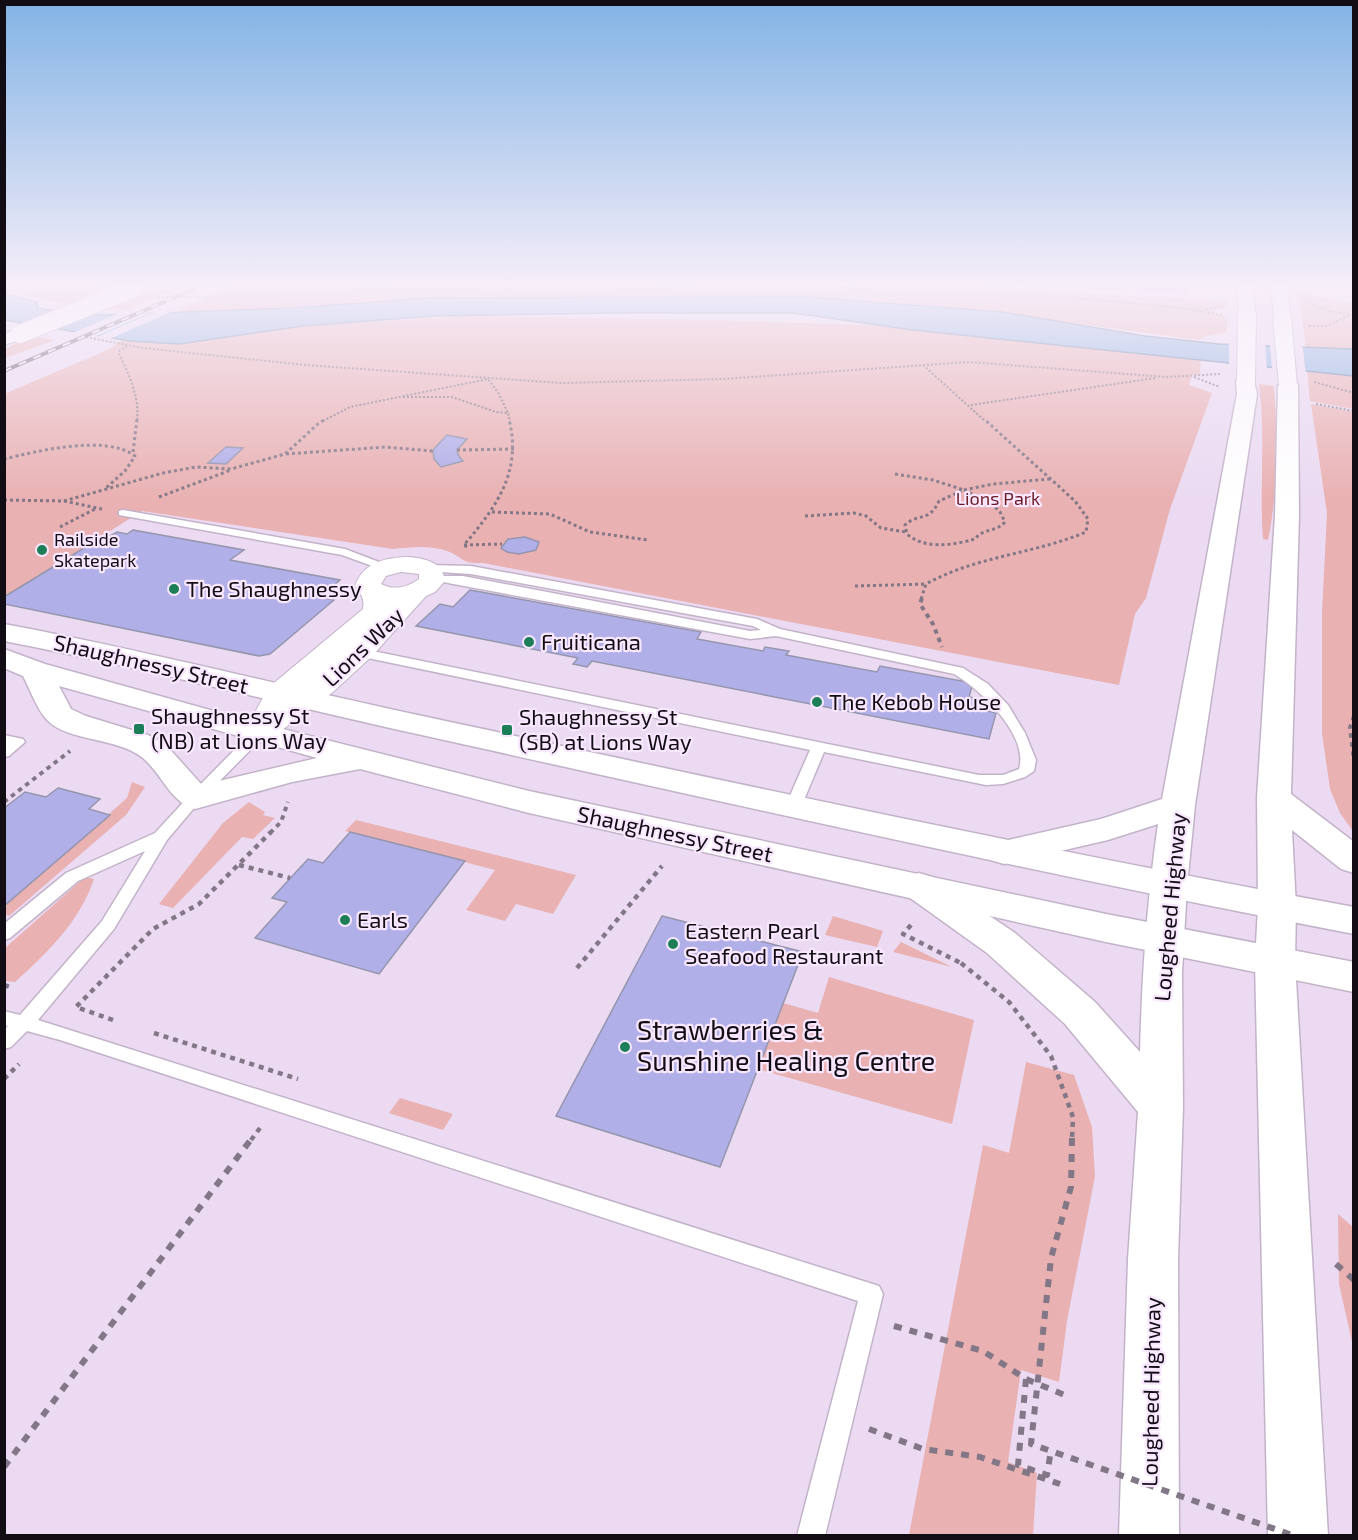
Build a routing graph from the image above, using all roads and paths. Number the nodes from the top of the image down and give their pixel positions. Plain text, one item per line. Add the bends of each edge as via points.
1 (119, 355) edge
2 (215, 355) edge
3 (1235, 355) edge
4 (1285, 355) edge
5 (923, 365) junction
6 (1166, 377) junction
7 (1193, 377) junction
8 (488, 379) junction
9 (1233, 381) junction
10 (1312, 382) dead end
11 (1353, 393) edge
12 (388, 398) junction
13 (1314, 404) dead end
14 (971, 405) junction
15 (1353, 411) edge
16 (508, 413) junction
17 (514, 449) junction
18 (457, 450) dead end
19 (433, 451) dead end
20 (133, 452) junction
21 (285, 454) junction
22 (4, 459) edge
23 (231, 469) junction
24 (895, 474) dead end
25 (1051, 479) junction
26 (963, 491) junction
27 (98, 492) junction
28 (4, 500) edge
29 (64, 501) junction
30 (98, 508) junction
31 (492, 512) junction
32 (123, 513) junction
33 (805, 516) dead end
34 (60, 527) dead end
35 (907, 532) junction
36 (648, 540) dead end
37 (502, 544) dead end
38 (464, 545) junction
39 (472, 551) dead end
40 (379, 579) junction
41 (426, 580) junction
42 (926, 584) junction
43 (855, 586) dead end
44 (4, 632) edge
45 (358, 652) junction
46 (4, 658) edge
47 (941, 666) junction
48 (35, 670) junction
49 (293, 696) junction
50 (1353, 716) edge
51 (259, 733) junction
52 (4, 739) edge
53 (80, 744) dead end
54 (819, 747) junction
55 (4, 753) edge
56 (363, 759) junction
57 (1353, 760) edge
58 (290, 795) dead end
59 (195, 798) junction
60 (1274, 798) junction
61 (4, 802) edge
62 (1178, 805) junction
63 (793, 807) junction
64 (161, 837) junction
65 (1004, 852) junction
66 (1353, 861) edge
67 (238, 864) junction
68 (662, 866) dead end
69 (291, 878) dead end
70 (1168, 886) junction
71 (915, 905) junction
72 (1277, 907) junction
73 (1353, 921) edge
74 (4, 934) edge
75 (1164, 940) junction
76 (1275, 963) junction
77 (577, 968) dead end
78 (1353, 977) edge
79 (4, 985) edge
80 (13, 988) dead end
81 (14, 1020) edge
82 (113, 1020) dead end
83 (154, 1033) dead end
84 (4, 1042) edge
85 (298, 1079) dead end
86 (1161, 1107) junction
87 (263, 1124) dead end
88 (1336, 1264) dead end
89 (1353, 1280) edge
90 (865, 1319) junction
91 (1026, 1379) junction
92 (1067, 1396) dead end
93 (840, 1419) junction
94 (1051, 1450) junction
95 (4, 1467) edge
96 (1060, 1484) dead end
97 (811, 1536) edge
98 (1149, 1536) edge
99 (1296, 1536) edge

1 - 20 path via 130,377 138,411
2 - 8 path
3 - 9 main road, Lougheed Highway, bridge
4 - 60 main road, bridge via 1287,515
5 - 6 path via 986,363
5 - 8 path via 673,381 561,383
5 - 14 path
6 - 7 path
6 - 14 path
7 - 9 path
7 - 9 path via 1206,384
8 - 12 path
8 - 16 path
9 - 62 main road, Lougheed Highway via 1246,394
10 - 11 path
12 - 16 path via 452,397
12 - 21 path via 331,415
13 - 15 path
14 - 25 path
16 - 17 path
17 - 18 path
17 - 31 path via 508,479
19 - 21 path via 385,447
20 - 22 path via 117,446 86,447
20 - 27 path via 131,464 113,484
21 - 23 path
23 - 27 path via 182,469
23 - 32 path
24 - 26 path via 931,479
25 - 26 path
25 - 42 path via 1088,519 1086,532 1064,542 951,569
26 - 35 path via 939,501 933,514 908,522
26 - 35 path via 999,510 1005,522 980,532 971,541 920,542
27 - 29 path
28 - 29 path
29 - 30 path
30 - 32 path
30 - 34 path
31 - 36 path via 550,514 590,532
31 - 38 path
32 - 40 lane via 345,552
33 - 35 path via 854,513 866,516 881,528
37 - 38 path
38 - 39 path
40 - 41 street via 390,595
40 - 49 street, Lions Way via 372,615
41 - 45 street, Lions Way via 399,613
41 - 47 lane via 463,580 750,635 776,632
42 - 43 path
42 - 47 path via 920,604 943,645
44 - 49 main road, Shaughnessy Street
45 - 49 street, Lions Way
45 - 54 lane
46 - 48 main road, Shaughnessy Street
47 - 54 lane via 972,678 1000,704 1024,744 1029,760 1026,771 999,782 979,780
48 - 51 main road, Shaughnessy Street
48 - 59 main road via 59,715 154,751
49 - 51 street, Lions Way
49 - 63 main road, Shaughnessy Street
50 - 57 path
51 - 56 main road, Shaughnessy Street
51 - 59 lane
52 - 55 lane via 18,742
53 - 61 path
54 - 63 lane
56 - 59 main road via 289,773
56 - 71 main road, Shaughnessy Street
58 - 67 path via 281,822
59 - 64 lane
60 - 66 main road
60 - 72 main road
62 - 65 main road via 1108,829
62 - 70 main road, Lougheed Highway
63 - 65 main road, Shaughnessy Street
64 - 74 lane via 72,877
64 - 81 lane via 108,925
65 - 70 main road, Shaughnessy Street
67 - 69 path
67 - 82 path via 199,904 153,929 76,1008
68 - 77 path
70 - 72 main road, Shaughnessy Street
70 - 75 main road, Lougheed Highway
71 - 75 main road, Shaughnessy Street
71 - 86 main road via 1001,943 1080,1013
71 - 94 path, bridge via 903,934 961,963 1009,1002 1050,1056 1073,1117 1071,1186 1051,1258 1032,1444
72 - 73 main road, Shaughnessy Street
72 - 76 main road
75 - 76 main road, Shaughnessy Street
75 - 86 main road, Lougheed Highway
76 - 78 main road, Shaughnessy Street
76 - 99 main road
79 - 80 path
81 - 84 lane
81 - 90 lane via 871,1294
83 - 85 path
86 - 98 main road, Lougheed Highway via 1153,1259
87 - 95 path
88 - 89 path
90 - 91 path via 983,1351
90 - 93 lane
91 - 92 path
91 - 94 path via 1018,1465 1047,1475
93 - 96 path via 923,1449 980,1457
93 - 97 lane
94 - 99 path, bridge

